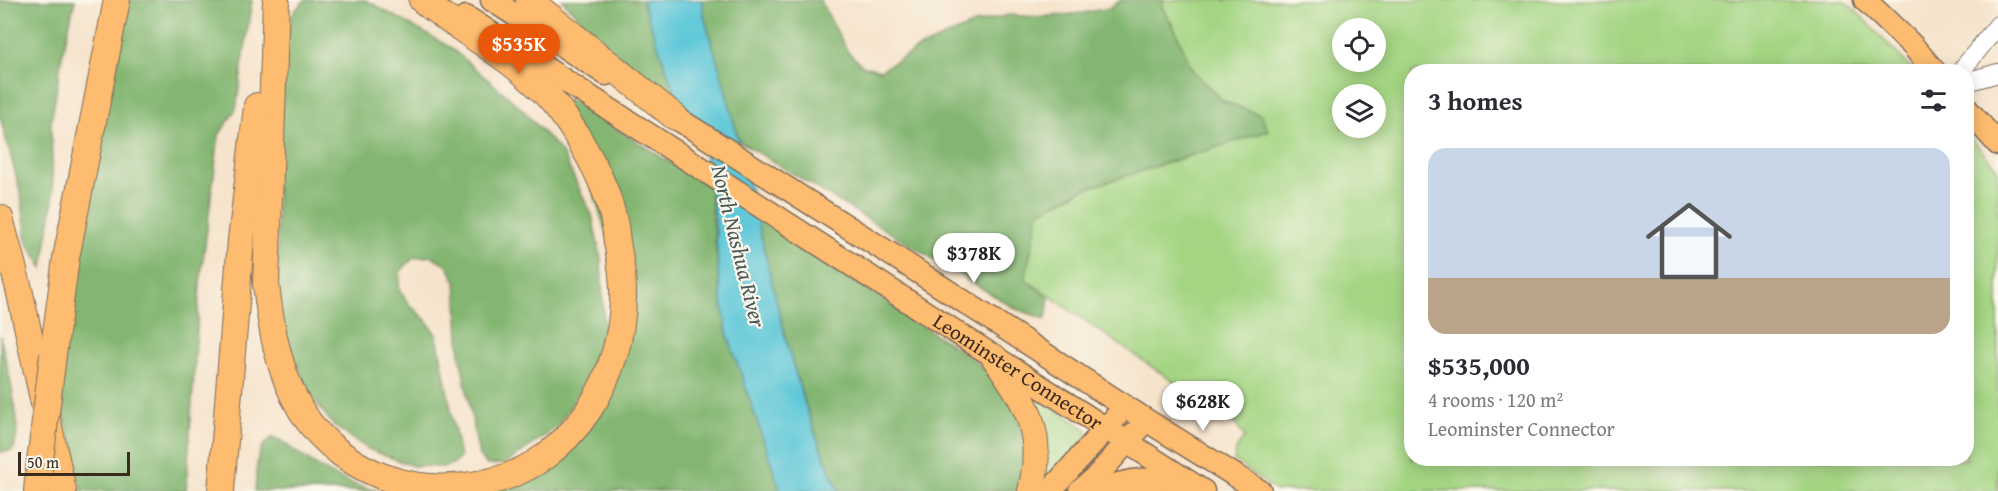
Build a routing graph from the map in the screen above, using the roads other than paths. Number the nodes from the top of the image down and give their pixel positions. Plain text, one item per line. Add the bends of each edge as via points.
1 (117, 0) edge
2 (273, 0) edge
3 (422, 0) edge
4 (439, 0) edge
5 (492, 0) edge
6 (529, 0) edge
7 (1865, 0) edge
8 (1998, 25) edge
9 (1928, 64) edge
10 (1966, 64) edge
11 (611, 72) junction
12 (1998, 73) edge
13 (1974, 80) edge
14 (675, 117) joint
15 (1974, 117) edge
16 (1998, 144) edge
17 (0, 218) edge
18 (994, 357) junction
19 (1124, 406) junction
20 (1146, 420) junction
21 (1108, 429) junction
22 (1128, 442) junction
23 (38, 480) edge
24 (1196, 487) edge
25 (63, 491) edge
26 (221, 491) edge
27 (1031, 491) edge
28 (1050, 491) edge
29 (1080, 491) edge
30 (1101, 491) edge
31 (1260, 491) edge

1 - 23 highway, bridge via 66,258
2 - 3 highway via 266,284 270,322 285,380 301,410 323,438 363,467 424,488 467,487 509,478 533,466 565,442 588,414 607,378 619,336 624,293 609,202 586,152 562,115 543,91 511,64
2 - 26 highway via 265,37 241,240
4 - 18 main road, Leominster Connector
5 - 11 main road
6 - 11 highway
7 - 9 main road
8 - 10 street
11 - 14 highway
12 - 13 street
14 - 19 main road, Leominster Connector
15 - 16 main road
17 - 25 highway
18 - 21 main road, Leominster Connector
18 - 27 highway via 1024,400 1032,419 1036,462
19 - 20 main road, Leominster Connector
19 - 21 main road
20 - 22 main road
20 - 31 main road, Leominster Connector
21 - 22 main road, Leominster Connector
21 - 28 main road
22 - 24 main road, Leominster Connector
22 - 29 main road
24 - 30 main road via 1142,479

